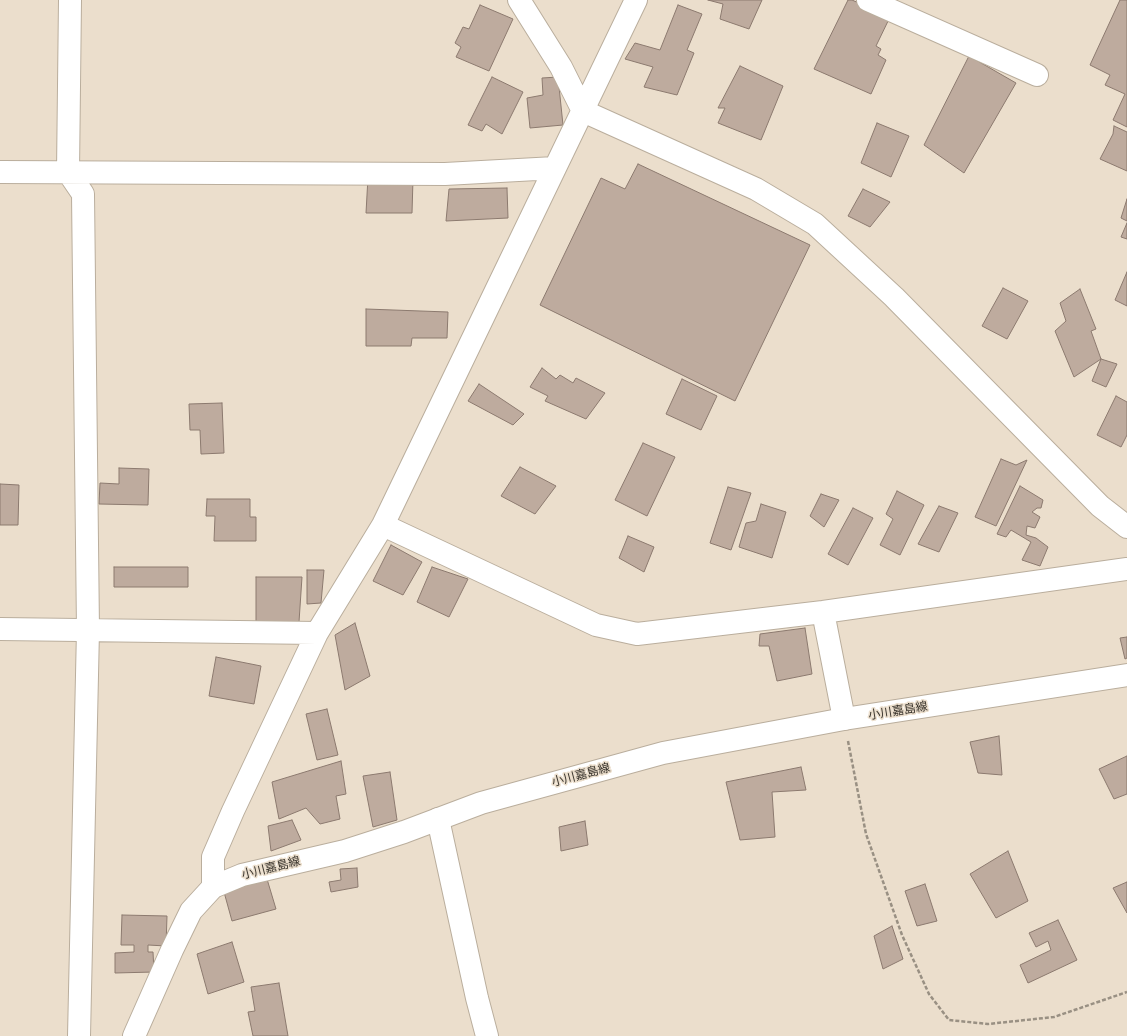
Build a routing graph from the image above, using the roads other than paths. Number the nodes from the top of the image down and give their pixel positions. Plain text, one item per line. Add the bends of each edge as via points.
1 (70, 0) edge
2 (519, 0) edge
3 (636, 0) edge
4 (868, 0) edge
5 (1037, 75) dead end
6 (583, 112) junction
7 (555, 168) junction
8 (0, 172) edge
9 (68, 172) junction
10 (384, 525) junction
11 (1127, 527) edge
12 (1127, 569) edge
13 (823, 612) junction
14 (0, 629) edge
15 (88, 630) junction
16 (317, 633) junction
17 (1127, 675) edge
18 (844, 719) junction
19 (438, 819) junction
20 (213, 887) junction
21 (79, 1036) edge
22 (134, 1036) edge
23 (487, 1036) edge

1 - 9 street
2 - 6 street via 561,67
3 - 6 street
4 - 5 street
6 - 7 street
6 - 11 street via 756,189 815,224 894,297 1100,506
7 - 9 street via 445,174
7 - 10 street
8 - 9 street
9 - 15 street via 83,194
10 - 13 street via 596,625 637,634
10 - 16 street
12 - 13 street
13 - 18 street
14 - 15 street
15 - 16 street
15 - 21 street
16 - 20 street via 232,811 213,857
17 - 18 street, 小川嘉島線
18 - 19 street, 小川嘉島線 via 663,753 481,802
19 - 20 street, 小川嘉島線 via 345,851 242,874
19 - 23 street
20 - 22 street, 小川嘉島線 via 191,911

